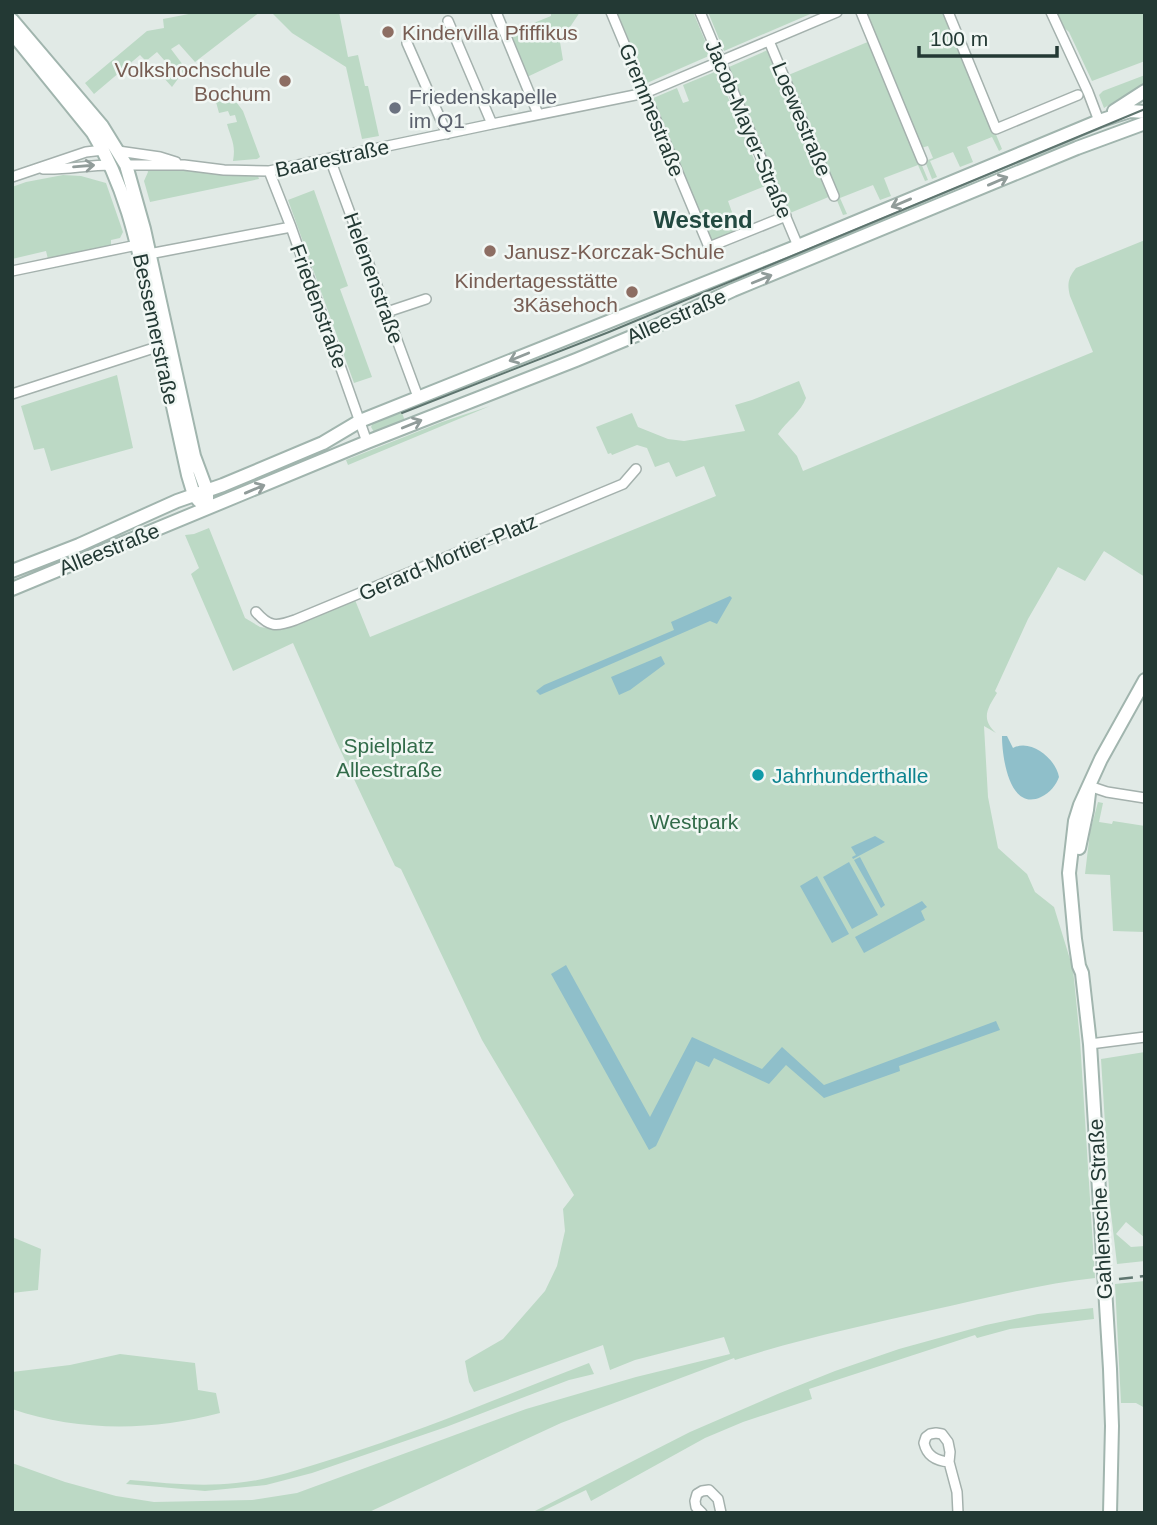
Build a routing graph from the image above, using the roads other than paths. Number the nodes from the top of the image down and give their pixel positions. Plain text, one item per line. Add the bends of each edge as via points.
1 (496, 12) edge
2 (611, 12) edge
3 (700, 12) edge
4 (837, 12) edge
5 (861, 12) edge
6 (948, 12) edge
7 (1051, 12) edge
8 (12, 20) edge
9 (448, 21) dead end
10 (12, 33) edge
11 (769, 41) junction
12 (407, 43) dead end
13 (721, 61) junction
14 (1145, 91) edge
15 (645, 93) junction
16 (1078, 95) dead end
17 (1145, 112) edge
18 (538, 114) junction
19 (1099, 121) junction
20 (1145, 123) edge
21 (492, 124) junction
22 (447, 134) junction
23 (103, 150) junction
24 (118, 151) junction
25 (330, 159) junction
26 (922, 160) dead end
27 (111, 165) junction
28 (126, 165) junction
29 (184, 165) junction
30 (35, 169) junction
31 (269, 171) junction
32 (12, 177) edge
33 (834, 196) dead end
34 (786, 216) junction
35 (291, 227) junction
36 (137, 245) junction
37 (798, 246) junction
38 (149, 254) junction
39 (12, 271) edge
40 (426, 299) dead end
41 (387, 312) junction
42 (160, 346) junction
43 (12, 394) edge
44 (418, 397) junction
45 (360, 421) junction
46 (367, 442) junction
47 (636, 468) dead end
48 (200, 493) junction
49 (206, 510) junction
50 (12, 571) edge
51 (12, 589) edge
52 (256, 612) dead end
53 (1145, 680) edge
54 (1089, 786) junction
55 (1145, 798) edge
56 (1145, 1037) edge
57 (1090, 1044) junction
58 (949, 1462) dead end
59 (702, 1513) edge
60 (721, 1513) edge
61 (958, 1513) edge
62 (1110, 1513) edge

1 - 18 street
2 - 15 street, Gremmestraße
3 - 13 street, Jacob-Mayer-Straße
4 - 11 street, Baarestraße
5 - 26 street
6 - 16 street via 996,129
7 - 19 street
8 - 24 main road, Bessemerstraße
9 - 21 street
10 - 23 main road, Bessemerstraße
11 - 13 street, Baarestraße
11 - 33 street, Loewestraße
12 - 22 street
13 - 15 street, Baarestraße
13 - 34 street, Jacob-Mayer-Straße
14 - 19 main road, Alleestraße
15 - 18 street, Baarestraße
15 - 34 street, Gremmestraße via 709,247
17 - 19 main road, Alleestraße via 1130,111
18 - 21 street, Baarestraße
19 -> 37 main road, Alleestraße
46 -> 20 main road, Alleestraße
21 - 22 street, Baarestraße
22 - 25 street, Baarestraße
23 - 24 main road
23 - 27 main road, Bessemerstraße
23 - 30 street
24 - 28 main road, Bessemerstraße
24 - 29 street, Baarestraße
25 - 31 street, Baarestraße
25 - 41 street, Helenenstraße
27 - 28 main road
30 -> 27 street
27 - 36 main road, Bessemerstraße
28 - 29 street, Baarestraße
28 - 38 main road, Bessemerstraße
29 - 31 street, Baarestraße
30 - 32 street
31 - 35 street, Friedenstraße
34 - 37 street, Jacob-Mayer-Straße
35 - 38 street
35 - 45 street, Friedenstraße
36 - 39 street
36 - 42 main road, Bessemerstraße
37 -> 44 main road, Alleestraße
38 - 48 main road, Bessemerstraße
40 - 41 street
41 - 44 street, Helenenstraße
42 - 43 street
42 - 48 main road, Bessemerstraße via 184,460
44 - 45 main road, Alleestraße
45 - 46 street, Friedenstraße
45 - 48 main road, Alleestraße via 323,443
49 -> 46 main road, Alleestraße
47 - 52 street, Gerard-Mortier-Platz via 623,484 295,620 271,624
48 - 49 main road
48 - 50 main road, Alleestraße
49 - 51 main road, Alleestraße
53 - 54 main road, Gahlensche Straße
54 - 55 street
54 - 57 main road, Gahlensche Straße via 1080,805 1069,873
56 - 57 street
57 - 62 main road, Gahlensche Straße via 1110,1369
58 - 61 street
59 - 60 street via 696,1507 697,1494 709,1490 718,1499

